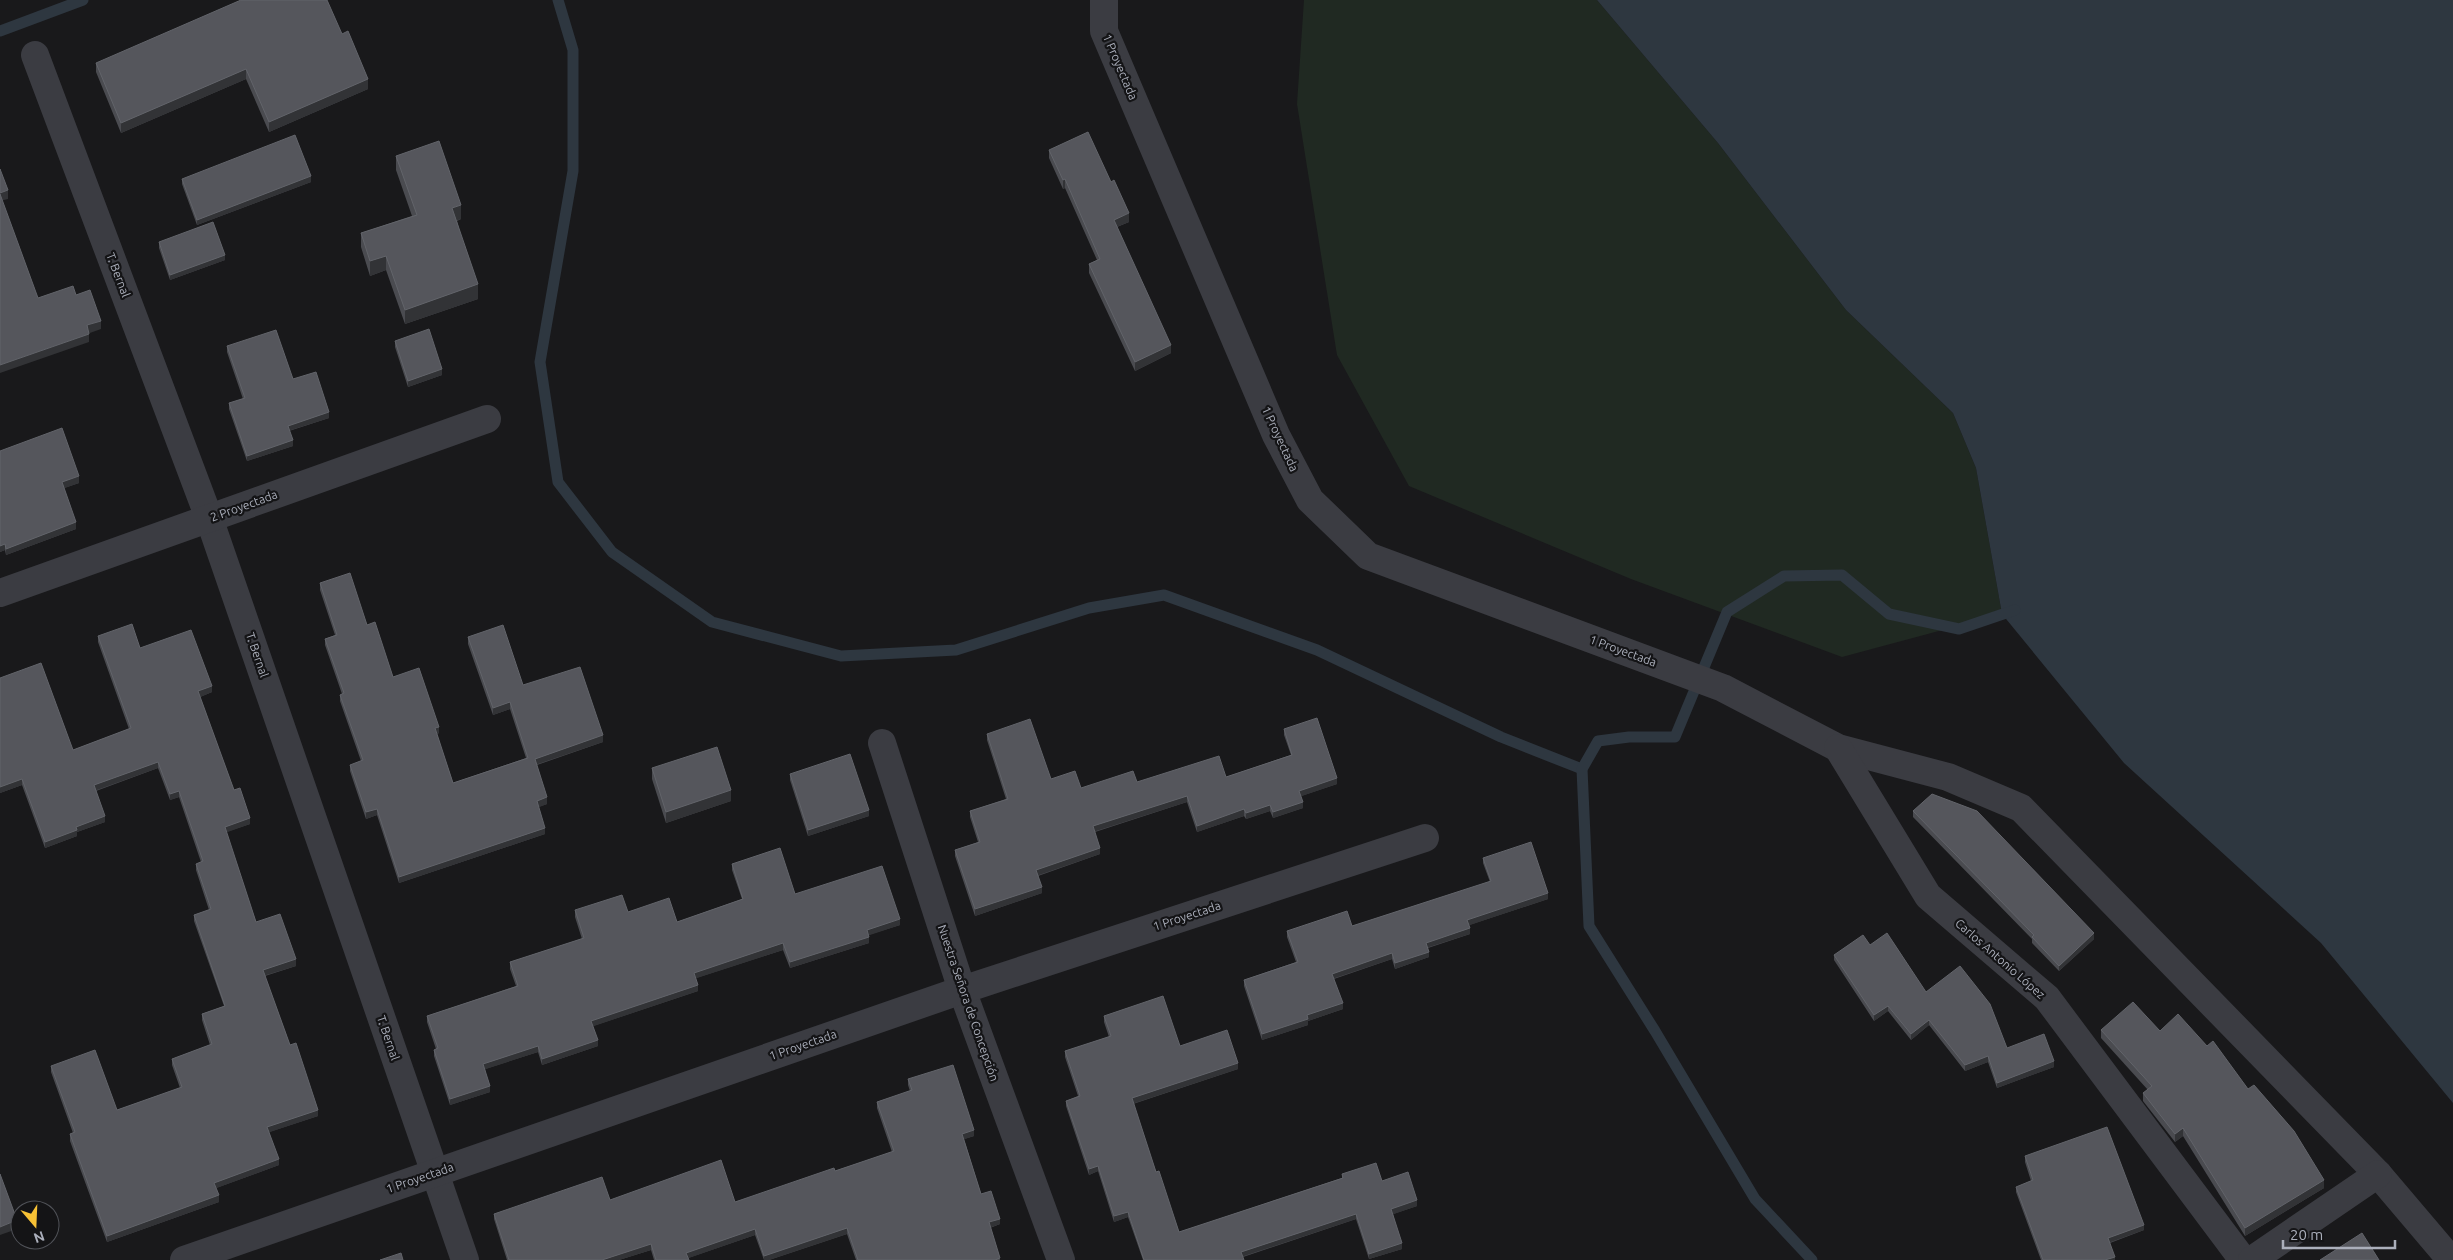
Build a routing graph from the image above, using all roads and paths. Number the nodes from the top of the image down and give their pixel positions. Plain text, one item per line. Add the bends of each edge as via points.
1 (1104, 0) edge
2 (35, 55) dead end
3 (488, 419) dead end
4 (209, 518) junction
5 (0, 593) edge
6 (882, 743) dead end
7 (1838, 748) junction
8 (1425, 838) dead end
9 (962, 990) junction
10 (435, 1173) junction
11 (2378, 1174) junction
12 (184, 1260) edge
13 (465, 1260) edge
14 (1062, 1260) edge
15 (2243, 1260) edge
16 (2252, 1260) edge
17 (2451, 1260) edge

1 - 7 street, 1 Proyectada via 1104,31 1276,434 1310,500 1368,556 1723,688
2 - 4 street, T. Bernal
3 - 4 street, 2 Proyectada
4 - 5 street, 2 Proyectada
4 - 10 street, T. Bernal
6 - 9 street, Nuestra Señora de Concepción
7 - 11 street, 1 Proyectada via 1948,777 2021,808
7 - 15 street, Carlos Antonio López via 1928,896 2047,998
8 - 9 street, 1 Proyectada
9 - 10 street, 1 Proyectada
9 - 14 street, Nuestra Señora de Concepción
10 - 12 street, 1 Proyectada
10 - 13 street, T. Bernal
11 - 16 street
11 - 17 street, 1 Proyectada

